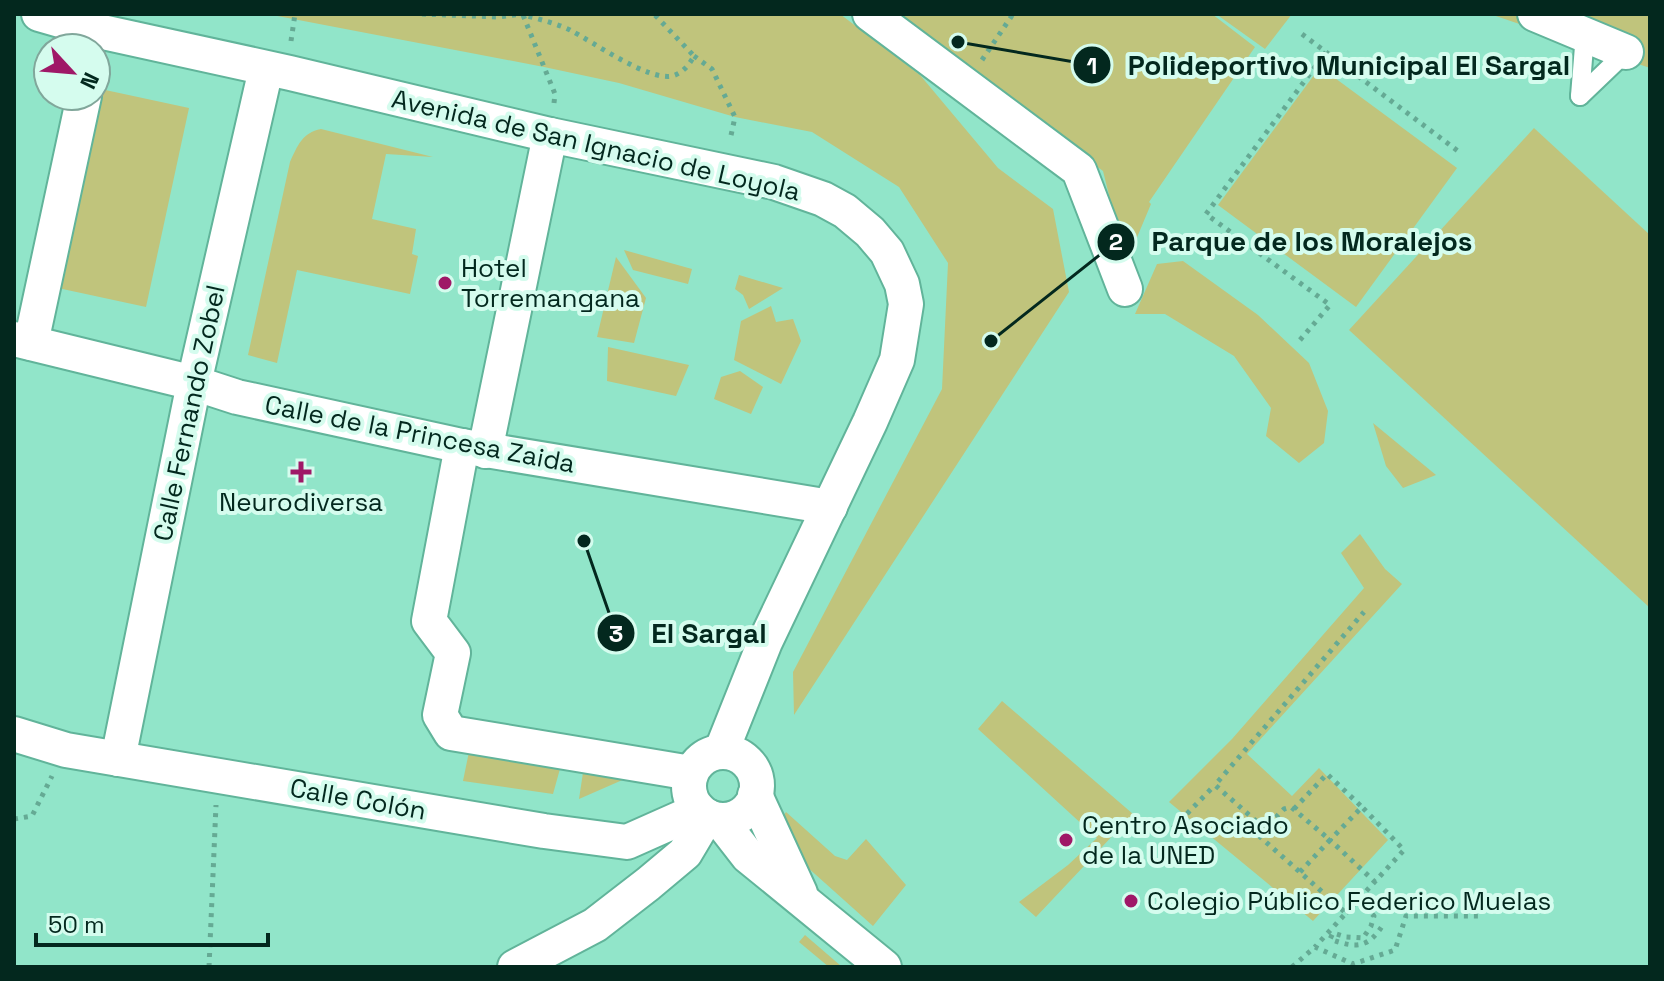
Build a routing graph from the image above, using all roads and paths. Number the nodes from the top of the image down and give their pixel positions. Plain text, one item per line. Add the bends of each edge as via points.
1 (39, 14) edge
2 (422, 14) edge
3 (523, 14) edge
4 (654, 14) edge
5 (870, 14) edge
6 (1013, 14) edge
7 (1535, 14) edge
8 (79, 32) edge
9 (1302, 34) dead end
10 (1585, 34) junction
11 (112, 43) edge
12 (1326, 52) junction
13 (1626, 52) joint
14 (694, 56) junction
15 (266, 69) junction
16 (966, 84) junction
17 (80, 112) edge
18 (550, 135) junction
19 (1458, 151) dead end
20 (717, 170) junction
21 (1125, 289) dead end
22 (1300, 340) dead end
23 (23, 341) edge
24 (194, 383) junction
25 (473, 449) junction
26 (830, 507) junction
27 (1364, 612) dead end
28 (14, 734) edge
29 (66, 750) junction
30 (721, 752) junction
31 (118, 759) junction
32 (691, 773) junction
33 (218, 776) junction
34 (1215, 785) junction
35 (755, 795) junction
36 (1362, 807) junction
37 (1294, 809) junction
38 (709, 815) junction
39 (14, 819) edge
40 (1173, 828) dead end
41 (1264, 828) junction
42 (1330, 840) junction
43 (1300, 872) junction
44 (1375, 882) junction
45 (1358, 900) junction
46 (803, 901) junction
47 (1346, 913) junction
48 (1478, 916) dead end
49 (1384, 923) dead end
50 (1315, 947) junction
51 (209, 967) edge
52 (515, 967) edge
53 (884, 967) edge
54 (1292, 967) edge

1 - 8 street, Avenida de San Ignacio de Loyola
2 - 3 path
3 - 14 path via 569,30 654,75 671,76 687,68
3 - 18 path via 555,94
4 - 14 path
5 - 16 street
6 - 16 path
7 - 10 street
9 - 12 path
10 - 13 street
10 - 13 lane via 1580,96
11 - 15 street, Avenida de San Ignacio de Loyola
12 - 19 path
12 - 22 path via 1206,214 1330,305
14 - 20 path via 712,69 735,117
15 - 18 street, Avenida de San Ignacio de Loyola
15 - 24 street, Calle Fernando Zobel
16 - 21 street via 1079,170
17 - 23 street
18 - 20 street, Avenida de San Ignacio de Loyola
18 - 25 street
20 - 26 street, Avenida de San Ignacio de Loyola via 797,189 845,211 887,252 902,284 906,304 897,360
23 - 24 street, Calle de la Princesa Zaida
24 - 25 street, Calle de la Princesa Zaida
24 - 31 street, Calle Fernando Zobel
25 - 26 street, Calle de la Princesa Zaida
25 - 32 street via 429,621 453,653 440,715 451,733
26 - 30 street, Avenida de San Ignacio de Loyola via 765,642
27 - 34 path
28 - 29 street, Calle Colón
29 - 31 street, Calle Colón
29 - 39 path via 32,816
30 - 32 street via 703,758
30 - 35 street via 747,762 756,780
31 - 33 street, Calle Colón
32 - 38 street via 690,793
33 - 38 street, Calle Colón via 627,842
33 - 51 path
34 - 40 path
34 - 41 path
35 - 38 street via 738,816
35 - 46 street
36 - 37 path via 1327,774
36 - 42 path
36 - 44 path via 1404,850
37 - 41 path via 1284,809
37 - 42 path
38 - 46 street
38 - 52 street via 685,853 648,884 595,925
41 - 43 path via 1258,835
42 - 43 path
42 - 44 path
43 - 47 path
44 - 45 path
45 - 47 path
45 - 49 path via 1374,916 1363,938 1333,933 1330,939 1364,945
46 - 53 street
47 - 50 path
48 - 50 path via 1406,916 1395,950 1353,964
50 - 54 path

